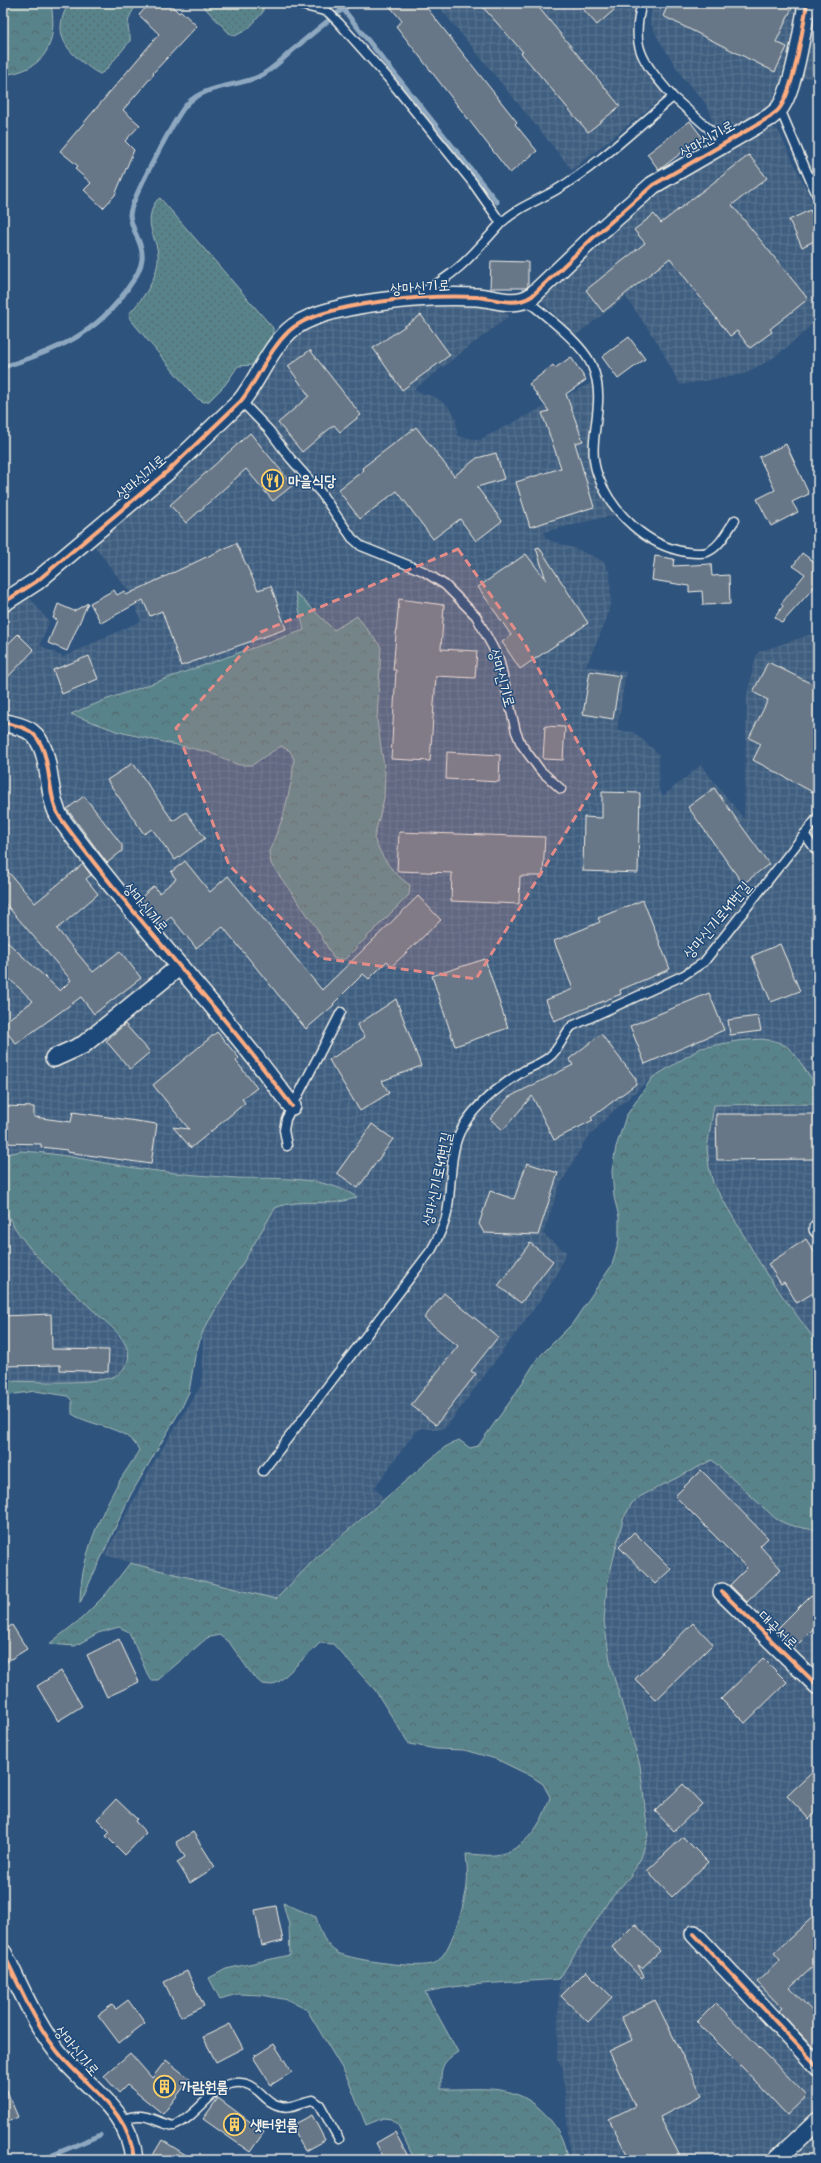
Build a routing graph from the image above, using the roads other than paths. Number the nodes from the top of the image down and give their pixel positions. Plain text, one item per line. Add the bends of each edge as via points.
1 (293, 3) edge
2 (642, 3) edge
3 (807, 3) edge
4 (673, 97) junction
5 (780, 108) junction
6 (725, 143) junction
7 (818, 198) edge
8 (501, 223) junction
9 (406, 300) junction
10 (526, 300) junction
11 (241, 401) junction
12 (735, 520) dead end
13 (3, 603) edge
14 (3, 722) edge
15 (561, 789) dead end
16 (818, 817) edge
17 (804, 834) junction
18 (818, 853) edge
19 (180, 966) junction
20 (341, 1012) dead end
21 (54, 1058) dead end
22 (292, 1106) junction
23 (287, 1146) dead end
24 (263, 1471) dead end
25 (722, 1592) dead end
26 (818, 1686) edge
27 (694, 1934) dead end
28 (3, 1953) edge
29 (818, 2067) edge
30 (121, 2120) junction
31 (818, 2120) edge
32 (340, 2139) dead end
33 (134, 2160) edge
34 (776, 2160) edge

1 - 8 lane via 328,12 340,23 473,183
2 - 4 lane via 637,24 639,50
3 - 5 street, 상마신기로 via 800,46 788,91
4 - 6 lane
4 - 8 lane, 상마신기로 via 580,173 556,190 527,203
5 - 6 street, 상마신기로 via 770,117
5 - 7 lane
6 - 10 street, 상마신기로 via 653,185
8 - 9 lane, 상마신기로 via 456,271 443,281
9 - 10 street, 상마신기로 via 466,297 497,299 511,303
9 - 11 street, 상마신기로 via 345,307 324,312 296,326 278,342
10 - 12 lane via 570,338 592,364 600,394 594,463 615,508 655,542 679,551 694,553 706,552 716,547
11 - 13 street, 상마신기로 via 169,470 37,581
11 - 15 lane, 상마신기로 via 269,430 321,493 352,538 361,546 423,571 445,585 476,616 499,659 521,744 540,770
14 - 19 street, 상마신기로 via 22,727 36,738 45,757 59,816 115,890
16 - 17 lane, 상마신기로41번길
17 - 18 lane
17 - 24 lane, 상마신기로41번길 via 696,969 572,1026 550,1057 501,1086 472,1115 459,1133 447,1213 432,1249
19 - 21 street via 83,1045
19 - 22 street, 상마신기로
20 - 22 lane
22 - 23 lane via 284,1130
25 - 26 street, 대곶서로
27 - 29 street
28 - 30 street, 상마신기로 via 36,2018 57,2052
30 - 32 lane via 134,2115 148,2116 174,2126 194,2114 215,2092 229,2084 243,2083 253,2086 279,2106 289,2107 303,2100 313,2100 320,2106
30 - 33 street, 상마신기로 via 129,2134
31 - 34 street

